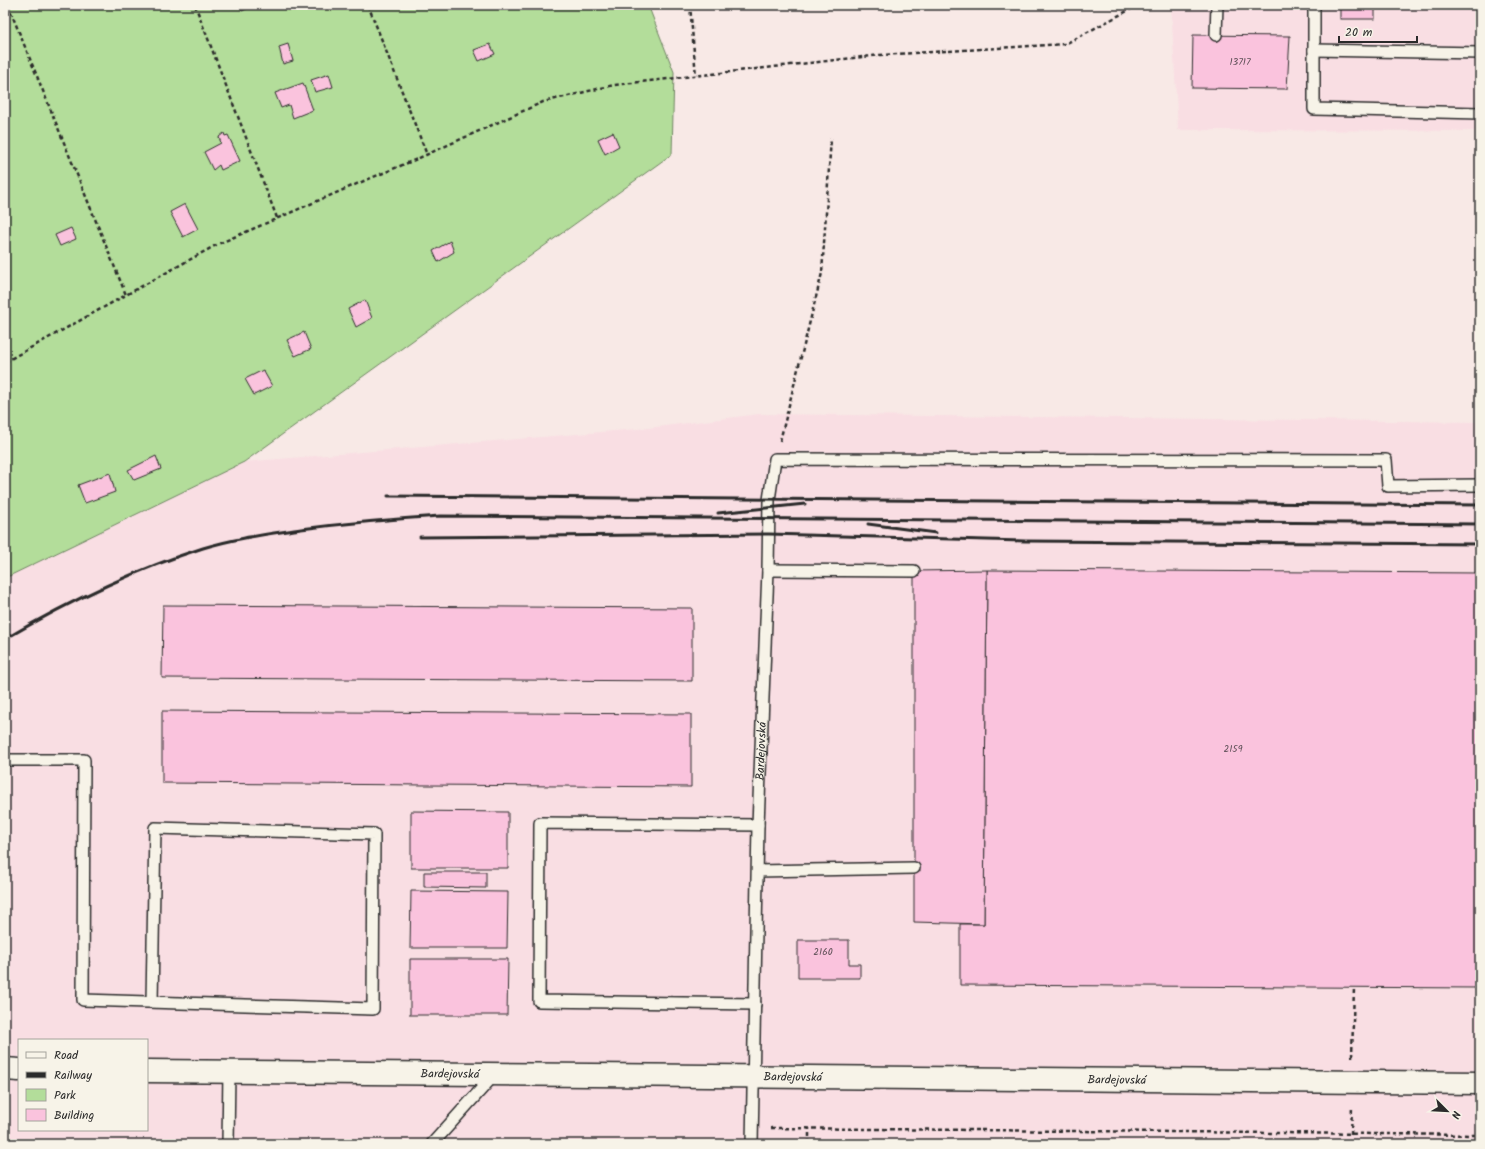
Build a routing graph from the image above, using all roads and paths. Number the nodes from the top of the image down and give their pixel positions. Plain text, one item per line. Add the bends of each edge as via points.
1 (8, 5) edge
2 (195, 5) edge
3 (368, 5) edge
4 (690, 5) edge
5 (1135, 5) edge
6 (1216, 5) edge
7 (1314, 5) edge
8 (1216, 35) dead end
9 (1314, 50) junction
10 (1480, 53) edge
11 (696, 76) junction
12 (1480, 113) edge
13 (831, 138) dead end
14 (427, 155) junction
15 (277, 218) junction
16 (126, 295) junction
17 (5, 362) edge
18 (775, 459) junction
19 (1480, 485) edge
20 (768, 570) junction
21 (914, 571) dead end
22 (5, 760) edge
23 (758, 825) junction
24 (914, 868) dead end
25 (758, 871) junction
26 (152, 1002) junction
27 (755, 1004) junction
28 (5, 1069) edge
29 (18, 1070) edge
30 (148, 1071) edge
31 (229, 1071) junction
32 (496, 1074) junction
33 (754, 1076) junction
34 (1480, 1083) edge
35 (753, 1127) junction
36 (809, 1128) junction
37 (1480, 1135) edge
38 (228, 1144) edge
39 (432, 1144) edge
40 (752, 1144) edge
41 (809, 1144) edge

1 - 16 path
2 - 15 path
3 - 14 path
4 - 11 path
5 - 11 path via 1065,44 880,55
6 - 8 lane
7 - 9 lane
9 - 10 lane
9 - 12 lane via 1314,109
11 - 14 path via 614,85 543,102
13 - 18 path via 822,273
14 - 15 path
15 - 16 path via 218,244
16 - 17 path
18 - 19 lane via 1386,460 1388,486
18 - 20 lane, Bardejovská via 769,500
20 - 21 lane
20 - 23 lane, Bardejovská
22 - 26 lane via 84,760 83,1000
23 - 25 lane, Bardejovská
23 - 27 lane via 540,823 539,1001
24 - 25 lane
25 - 27 lane, Bardejovská
26 - 26 lane via 373,1009 374,834 155,828
27 - 33 lane, Bardejovská
28 - 29 street
30 - 31 street, Bardejovská
31 - 32 street, Bardejovská
31 - 38 lane
32 - 33 street, Bardejovská
32 - 39 lane
33 - 34 street, Bardejovská
33 - 35 lane, Bardejovská
35 - 36 path
35 - 40 lane, Bardejovská
36 - 37 path
36 - 41 path

